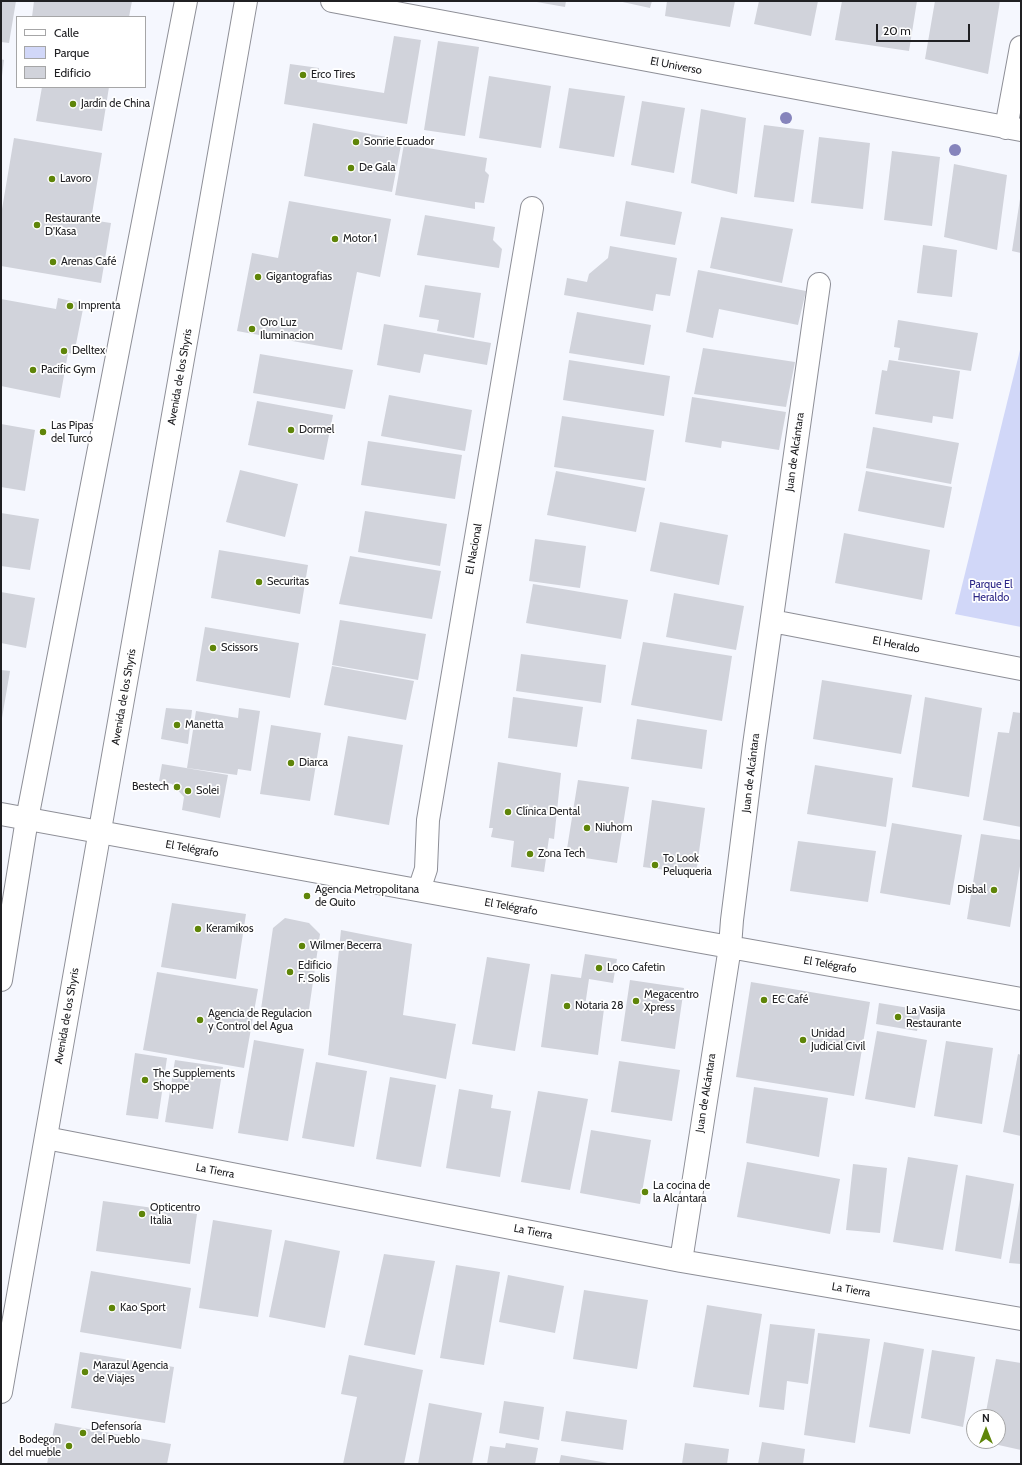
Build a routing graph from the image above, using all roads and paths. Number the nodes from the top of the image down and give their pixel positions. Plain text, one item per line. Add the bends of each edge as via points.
1 (186, 1) edge
2 (246, 1) edge
3 (332, 1) edge
4 (1021, 47) edge
5 (1014, 129) edge
6 (532, 208) dead end
7 (819, 284) dead end
8 (772, 621) junction
9 (1021, 669) edge
10 (1, 814) edge
11 (27, 819) junction
12 (100, 833) junction
13 (419, 890) junction
14 (730, 947) junction
15 (1, 980) edge
16 (1021, 998) edge
17 (46, 1138) junction
18 (681, 1261) junction
19 (1021, 1319) edge
20 (1, 1392) edge

1 - 11 street
2 - 12 street, Avenida de los Shyris
3 - 5 street, El Universo
4 - 5 street
6 - 13 street, El Nacional via 428,820 426,869
7 - 8 street, Juan de Alcántara
8 - 9 street, El Heraldo
8 - 14 street, Juan de Alcántara
10 - 11 street, El Telégrafo
11 - 12 street, El Telégrafo
11 - 15 street
12 - 13 street, El Telégrafo
12 - 17 street, Avenida de los Shyris
13 - 14 street, El Telégrafo
14 - 16 street, El Telégrafo
14 - 18 street, Juan de Alcántara
17 - 18 street, La Tierra
17 - 20 street, Avenida de los Shyris
18 - 19 street, La Tierra

